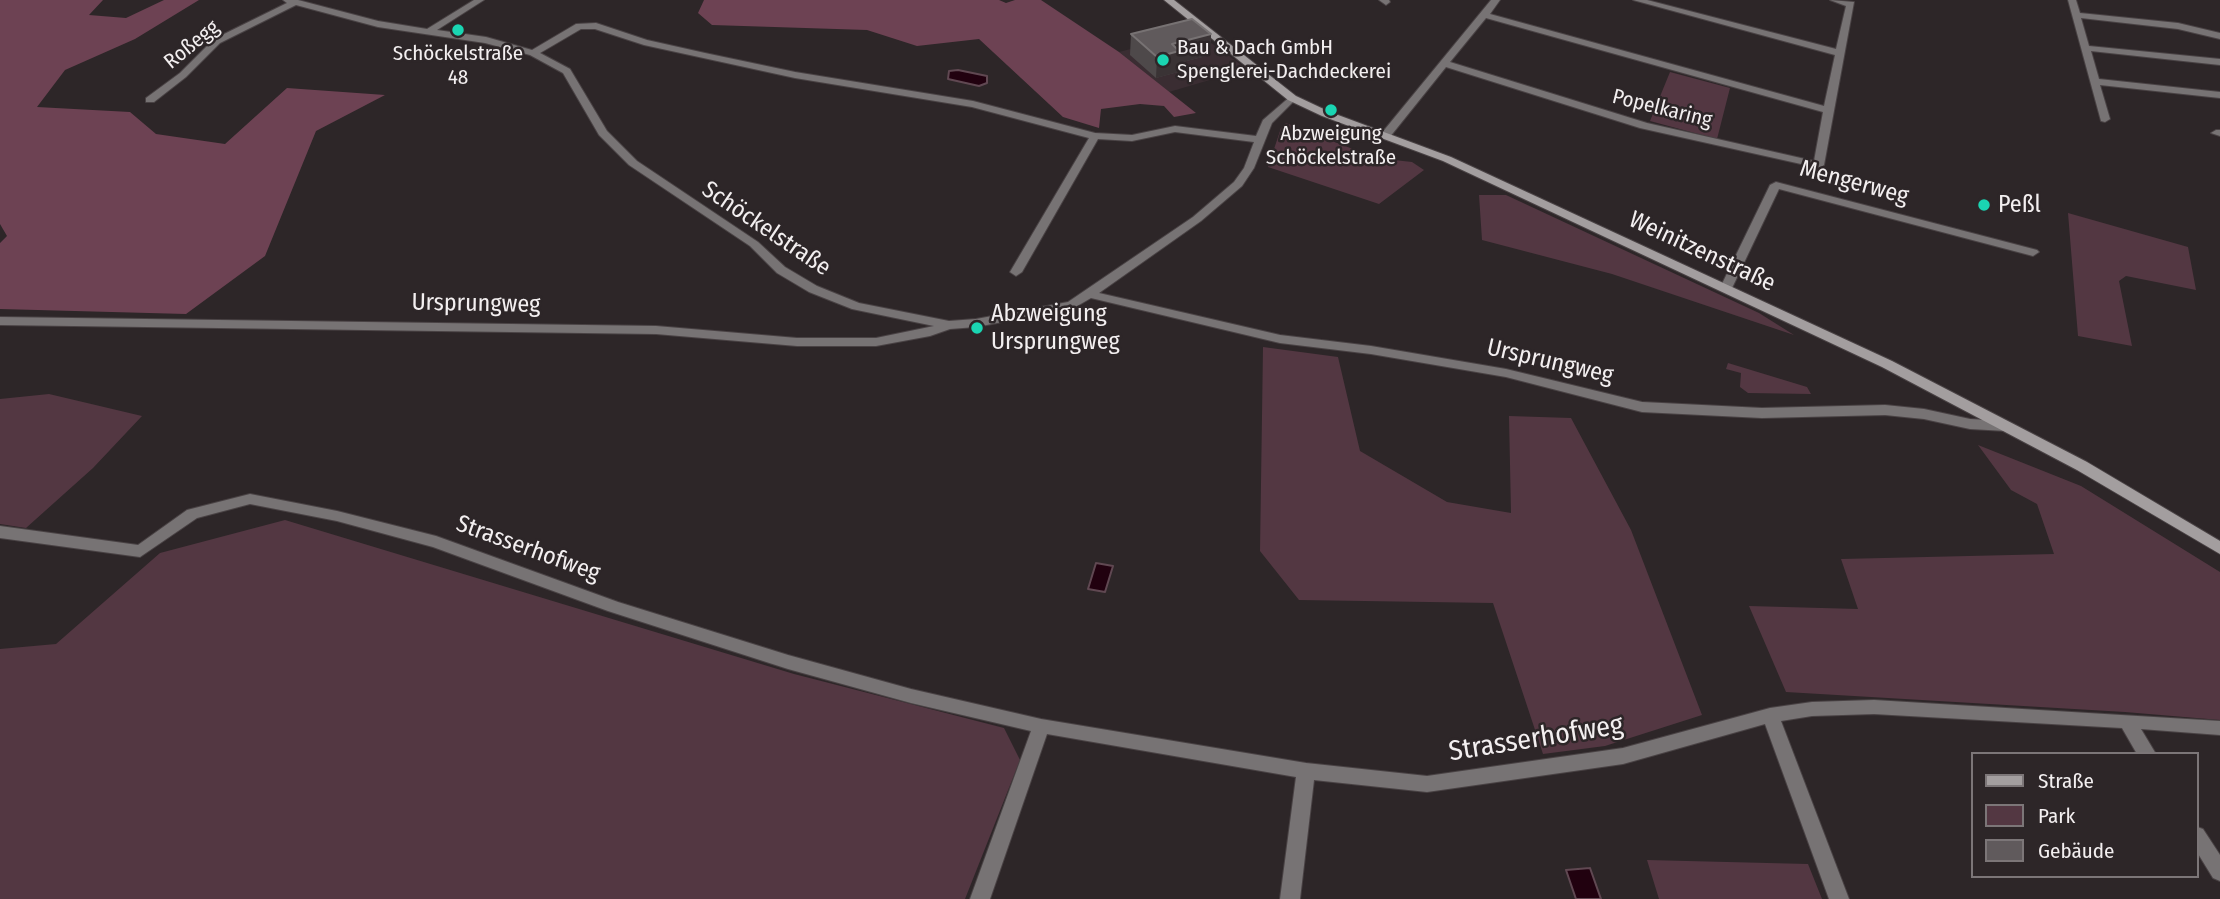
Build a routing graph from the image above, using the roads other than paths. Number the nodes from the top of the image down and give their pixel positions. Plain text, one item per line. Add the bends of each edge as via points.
1 (481, 0) edge
2 (1168, 0) edge
3 (1496, 0) edge
4 (1637, 0) edge
5 (1834, 0) edge
6 (2060, 0) edge
7 (291, 1) edge
8 (2072, 1) edge
9 (1851, 2) edge
10 (1484, 15) junction
11 (2077, 15) junction
12 (431, 30) junction
13 (2220, 36) edge
14 (2085, 48) junction
15 (533, 53) junction
16 (1840, 53) junction
17 (2220, 62) edge
18 (1443, 64) junction
19 (2096, 82) junction
20 (2220, 95) edge
21 (1292, 98) junction
22 (150, 100) dead end
23 (1828, 110) junction
24 (2105, 119) dead end
25 (1095, 136) junction
26 (1385, 136) junction
27 (1261, 140) junction
28 (2033, 252) dead end
29 (1016, 272) dead end
30 (1726, 288) junction
31 (1089, 294) junction
32 (0, 321) edge
33 (949, 325) junction
34 (2007, 426) junction
35 (0, 532) edge
36 (2220, 548) edge
37 (1770, 715) junction
38 (2127, 721) junction
39 (1041, 726) junction
40 (2220, 728) edge
41 (2146, 752) edge
42 (1306, 771) junction
43 (2199, 838) edge
44 (2220, 872) edge
45 (981, 899) edge
46 (1290, 899) edge
47 (1839, 899) edge

1 - 12 street
2 - 21 main road, Weinitzenstraße
3 - 10 street
4 - 16 street
5 - 9 street, Popelkaring
6 - 8 street
7 - 12 street, Schöckelstraße via 378,24
7 - 22 street, Roßegg via 218,41
8 - 11 street
9 - 16 street, Popelkaring
10 - 18 street
10 - 23 street, Popelkaring
11 - 13 street via 2170,25
11 - 14 street
12 - 15 street, Schöckelstraße
14 - 17 street
14 - 19 street
15 - 25 street via 579,26 596,26 705,56 973,104
15 - 33 street, Schöckelstraße via 567,71 603,133 633,163 754,244 781,270 856,306
16 - 23 street, Popelkaring
18 - 23 street, Popelkaring via 1644,126 1819,165
18 - 26 street
19 - 20 street
19 - 24 street
21 - 26 main road, Weinitzenstraße
21 - 27 street, Schöckelstraße via 1266,122
25 - 27 street via 1132,138 1175,128
25 - 29 street
26 - 30 main road, Weinitzenstraße via 1505,185
27 - 31 street, Schöckelstraße via 1238,184 1197,219
28 - 30 street, Mengerweg via 1776,184
30 - 34 main road, Weinitzenstraße
31 - 33 street, Schöckelstraße via 1046,310
31 - 34 street, Ursprungweg via 1280,338 1506,373 1642,407 1762,413 1868,410
32 - 33 street, Ursprungweg via 656,330 797,342 876,342
34 - 36 main road, Weinitzenstraße
35 - 39 street, Strasserhofweg via 140,551 192,514 250,499 436,542 614,607 788,662
37 - 38 street, Strasserhofweg via 1874,707
37 - 42 street, Strasserhofweg via 1623,756 1427,784
37 - 47 street
38 - 40 street, Strasserhofweg
38 - 41 street
39 - 42 street, Strasserhofweg
39 - 45 street
42 - 46 street
43 - 44 street

